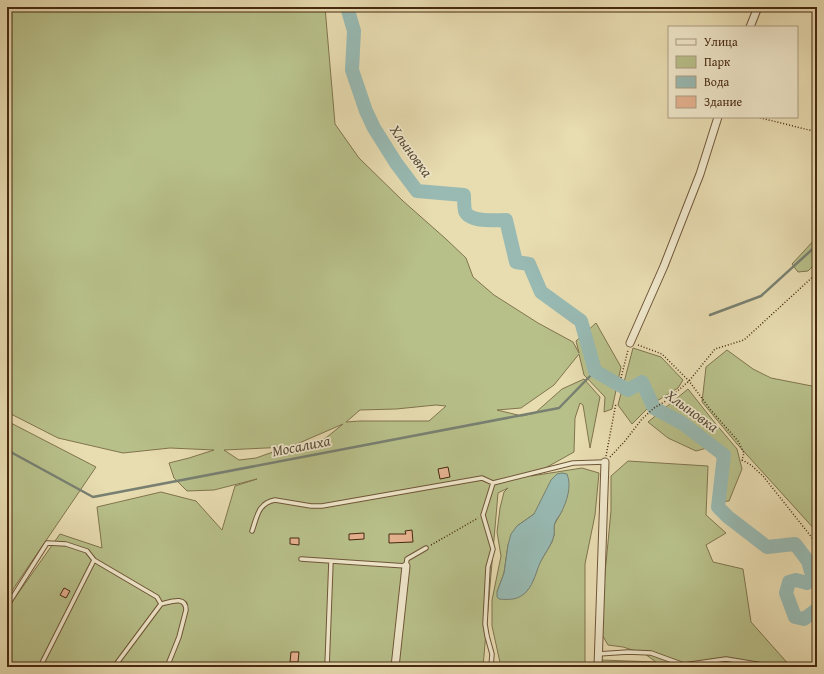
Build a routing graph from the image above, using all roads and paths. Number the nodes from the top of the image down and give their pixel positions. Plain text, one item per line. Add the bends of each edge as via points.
1 (758, 7) edge
2 (750, 26) edge
3 (718, 118) edge
4 (761, 118) edge
5 (817, 132) edge
6 (817, 273) edge
7 (813, 276) junction
8 (817, 298) edge
9 (630, 342) junction
10 (621, 378) dead end
11 (689, 382) junction
12 (616, 403) dead end
13 (605, 462) junction
14 (493, 484) junction
15 (483, 515) junction
16 (252, 530) dead end
17 (817, 544) edge
18 (426, 548) joint
19 (301, 559) dead end
20 (94, 560) junction
21 (331, 561) junction
22 (406, 566) junction
23 (161, 604) junction
24 (7, 606) edge
25 (598, 654) junction
26 (40, 667) edge
27 (114, 667) edge
28 (167, 667) edge
29 (327, 667) edge
30 (395, 667) edge
31 (491, 667) edge
32 (598, 667) edge
33 (775, 667) edge

1 - 2 street
3 - 9 street via 700,174 664,266
4 - 5 path
6 - 7 path
7 - 8 path
7 - 11 path via 744,340 715,349
9 - 10 path
9 - 11 path via 662,354
11 - 13 path via 642,419
11 - 17 path via 738,441 744,453 742,460 763,476
12 - 13 path
13 - 14 lane via 572,463
13 - 25 street
14 - 15 lane
14 - 16 lane via 482,478 322,506 269,501 260,507
15 - 18 path
15 - 31 lane via 493,549 488,567 485,624 492,654
18 - 22 lane via 408,559
19 - 21 lane
20 - 23 lane via 157,597
20 - 24 lane via 87,551 66,544 47,543
20 - 26 lane
21 - 22 lane
21 - 29 lane
22 - 30 street
23 - 27 lane
23 - 28 lane via 182,601 186,606 179,637
25 - 32 street
25 - 33 lane via 651,653 684,665 726,659

